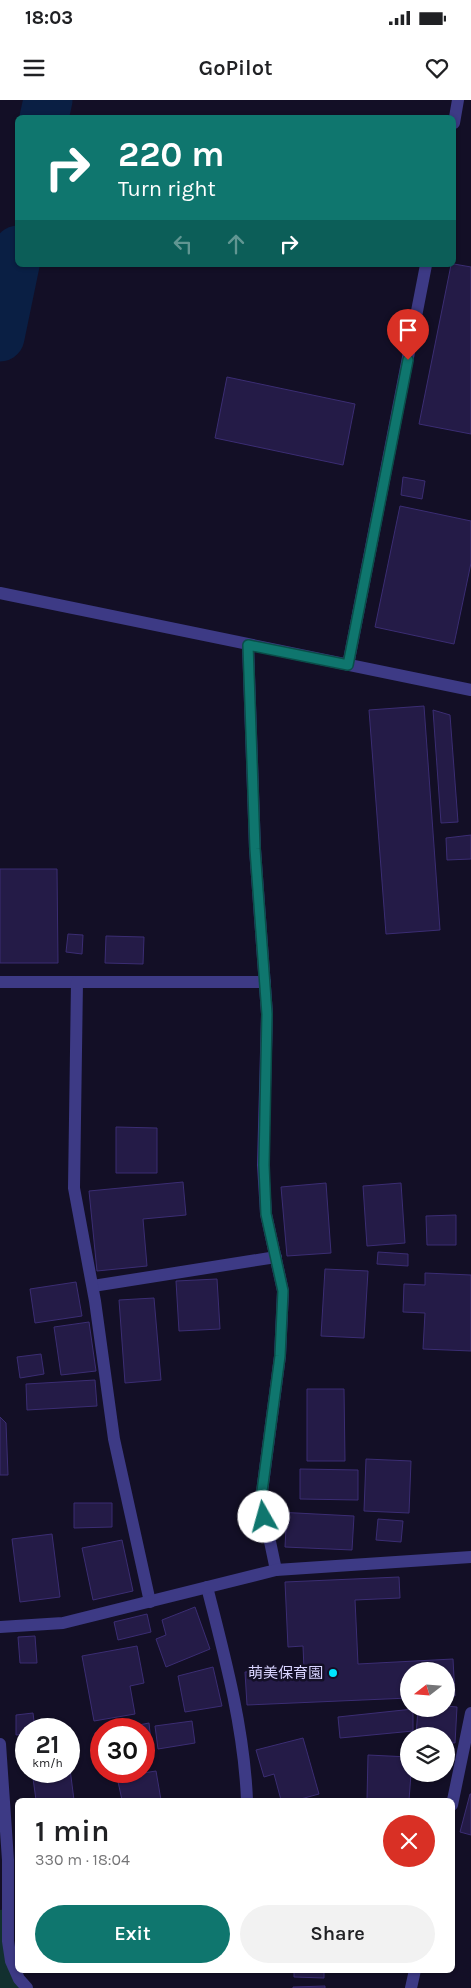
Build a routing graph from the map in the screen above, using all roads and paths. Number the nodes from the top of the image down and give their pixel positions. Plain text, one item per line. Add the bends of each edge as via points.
1 (458, 100) edge
2 (455, 115) edge
3 (426, 267) edge
4 (0, 593) edge
5 (248, 645) junction
6 (348, 665) junction
7 (471, 690) edge
8 (0, 982) edge
9 (77, 982) junction
10 (265, 982) junction
11 (276, 1257) junction
12 (93, 1286) junction
13 (471, 1557) edge
14 (276, 1570) junction
15 (207, 1587) junction
16 (150, 1602) junction
17 (0, 1627) edge
18 (471, 1713) edge
19 (0, 1744) edge
20 (247, 1798) edge
21 (453, 1798) edge
22 (15, 1970) edge
23 (16, 1973) edge
24 (414, 1973) edge
25 (27, 1988) edge
26 (411, 1988) edge

1 - 2 street
3 - 6 street
4 - 5 street
5 - 6 street
5 - 10 street via 255,849
6 - 7 street
8 - 9 street
9 - 10 street
9 - 12 street via 74,1188
10 - 11 street via 264,1165 266,1214
11 - 12 street
11 - 14 street via 283,1291 280,1356 261,1499
12 - 16 street via 114,1439
13 - 14 street
14 - 15 street
15 - 16 street
15 - 20 street via 232,1682
16 - 17 street via 63,1623
18 - 21 street
19 - 22 street via 8,1860 8,1941
23 - 25 street
24 - 26 street

